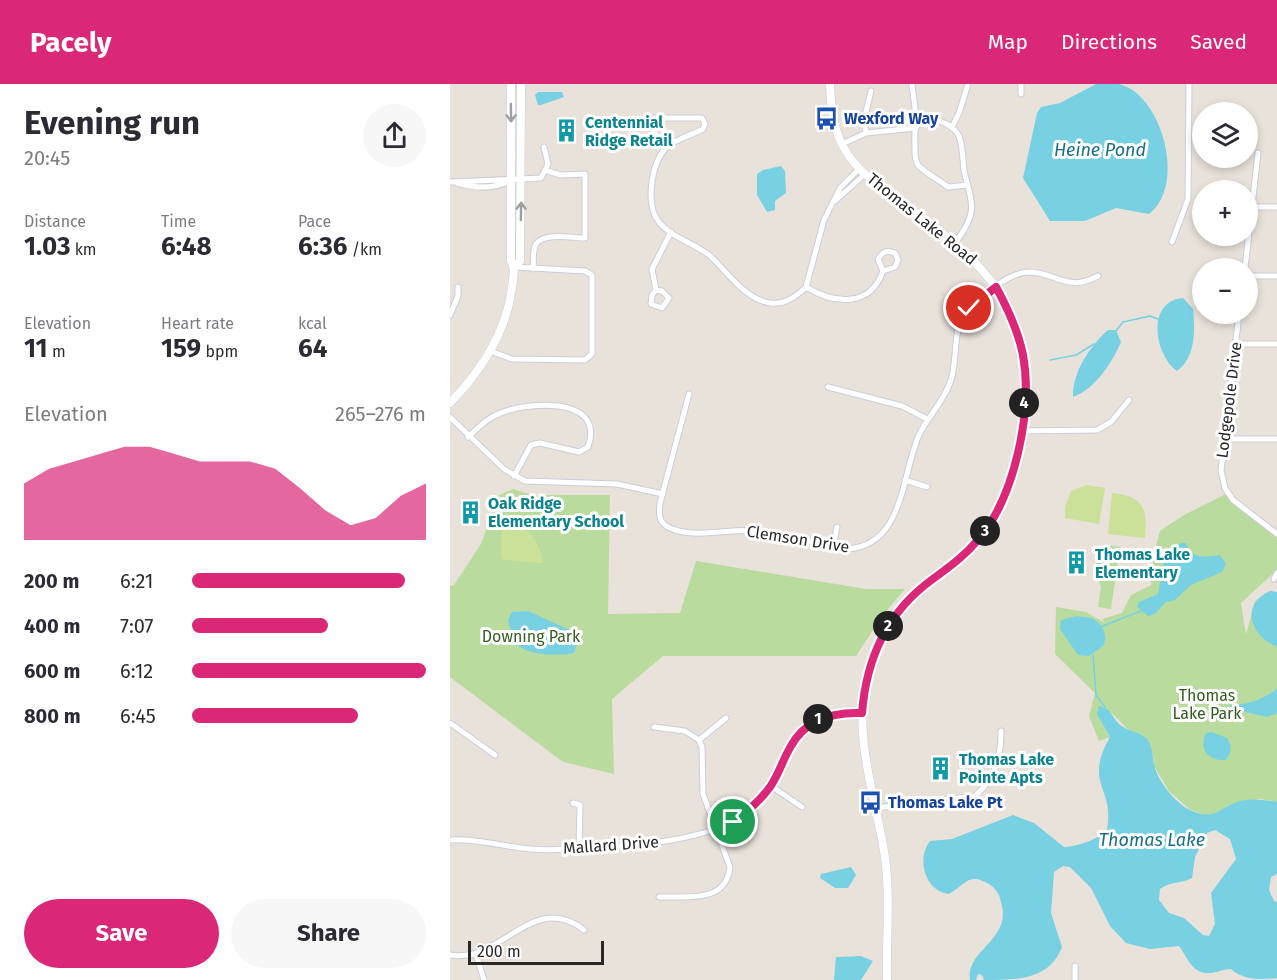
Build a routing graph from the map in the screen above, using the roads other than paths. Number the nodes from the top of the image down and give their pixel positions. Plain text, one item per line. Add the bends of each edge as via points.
1 (511, 84) edge
2 (521, 84) edge
3 (830, 84) edge
4 (968, 84) edge
5 (1021, 84) edge
6 (1189, 84) edge
7 (912, 85) edge
8 (871, 91) dead end
9 (1021, 94) dead end
10 (921, 122) junction
11 (952, 127) junction
12 (916, 128) junction
13 (866, 133) junction
14 (842, 144) junction
15 (544, 147) dead end
16 (666, 148) junction
17 (547, 171) junction
18 (862, 171) junction
19 (511, 180) junction
20 (522, 181) junction
21 (451, 182) edge
22 (968, 185) junction
23 (1258, 207) edge
24 (1277, 207) edge
25 (670, 232) junction
26 (1172, 242) dead end
27 (955, 243) junction
28 (515, 267) junction
29 (533, 269) junction
30 (883, 271) dead end
31 (1098, 276) dead end
32 (1258, 276) edge
33 (1277, 276) edge
34 (458, 287) dead end
35 (806, 287) junction
36 (996, 287) junction
37 (656, 290) dead end
38 (450, 315) edge
39 (1238, 324) edge
40 (1236, 344) junction
41 (1277, 344) edge
42 (490, 351) junction
43 (828, 387) dead end
44 (689, 394) dead end
45 (1129, 399) dead end
46 (450, 403) edge
47 (450, 417) edge
48 (927, 419) junction
49 (1020, 431) junction
50 (468, 437) junction
51 (1224, 439) junction
52 (1277, 439) edge
53 (514, 476) junction
54 (905, 480) junction
55 (927, 487) dead end
56 (663, 494) junction
57 (837, 527) dead end
58 (1277, 534) edge
59 (833, 546) junction
60 (862, 713) junction
61 (726, 718) dead end
62 (450, 723) edge
63 (654, 727) dead end
64 (1001, 731) dead end
65 (699, 740) junction
66 (495, 755) dead end
67 (771, 786) junction
68 (573, 803) dead end
69 (802, 807) dead end
70 (876, 808) junction
71 (716, 829) junction
72 (450, 840) edge
73 (579, 848) junction
74 (659, 897) dead end
75 (584, 930) dead end
76 (476, 954) junction
77 (450, 955) edge
78 (1075, 966) dead end
79 (484, 980) edge
80 (887, 980) edge
81 (1075, 980) edge

1 -> 19 street
2 - 20 street
3 - 14 street, Thomas Lake Road via 831,111
4 - 11 street
5 - 9 street
6 - 26 street via 1188,199
7 - 10 street via 916,116
8 - 13 street via 864,120
10 - 11 street via 946,122
10 - 12 street
11 - 22 street via 961,141
12 - 13 street
12 - 22 street via 915,156 919,165 948,187
13 - 14 street
14 - 18 street, Thomas Lake Road
15 - 17 street
16 - 16 street via 652,129 653,118 702,118 703,129
16 - 25 street via 655,170 652,194 658,221
17 - 20 street via 542,178
17 - 29 street via 585,174 585,238 539,241 534,248
18 - 27 street, Thomas Lake Road
18 - 35 street via 834,202 824,220
19 - 20 street
19 - 21 street
19 - 28 street via 511,261
28 -> 20 street via 520,261
22 - 27 street via 972,216
23 - 24 street
25 - 35 street via 707,254 760,300 786,301
25 - 37 street via 652,269
27 - 36 street, Thomas Lake Road
28 - 29 street
28 - 42 street via 501,331
29 - 42 street via 585,271 592,275 592,354 585,360 521,359
30 - 35 street via 875,285 849,300 835,301
31 - 36 street, Clemson Drive via 1086,283 1071,284 1026,272
32 - 33 street
34 - 38 street
36 - 48 street, Clemson Drive via 971,304 961,317 951,381
36 - 49 street, Thomas Lake Road via 1014,320 1023,355 1025,389
39 - 40 street, Lodgepole Drive
40 - 41 street
40 - 51 street, Lodgepole Drive
42 - 46 street
43 - 48 street via 902,406
44 - 56 street
45 - 49 street via 1111,422 1097,430
47 - 50 street
48 - 54 street, Clemson Drive
49 - 60 street, Thomas Lake Road via 1010,483 989,525 966,553 909,599 883,634 868,672
50 - 53 street
50 - 53 street via 493,416 515,409 554,406 578,410 586,418 592,428 588,447 579,452 540,443 531,445
51 - 52 street
51 - 58 street, Lodgepole Drive via 1221,471 1225,488 1233,500
53 - 56 street via 535,483 633,486
54 - 55 street
54 - 59 street, Clemson Drive via 892,521 881,537 859,548
56 - 59 street, Clemson Drive via 659,516 670,528 697,532 756,531
57 - 59 street
60 - 67 street, Mallard Drive via 831,715 806,727 792,744
60 - 70 street, Thomas Lake Road via 865,761
61 - 65 street
62 - 66 street
63 - 65 street via 685,731
64 - 70 street via 996,769 975,796
65 - 71 street via 704,754 703,794
67 - 69 street
67 - 71 street, Mallard Drive via 748,811
68 - 73 street via 580,805
70 - 80 street, Thomas Lake Road via 884,853
71 - 73 street, Mallard Drive via 646,846
71 - 74 street via 729,867 724,887 708,896
72 - 73 street, Mallard Drive via 534,850
75 - 76 street via 572,920 552,917 512,932
76 - 77 street
76 - 79 street
78 - 81 street

